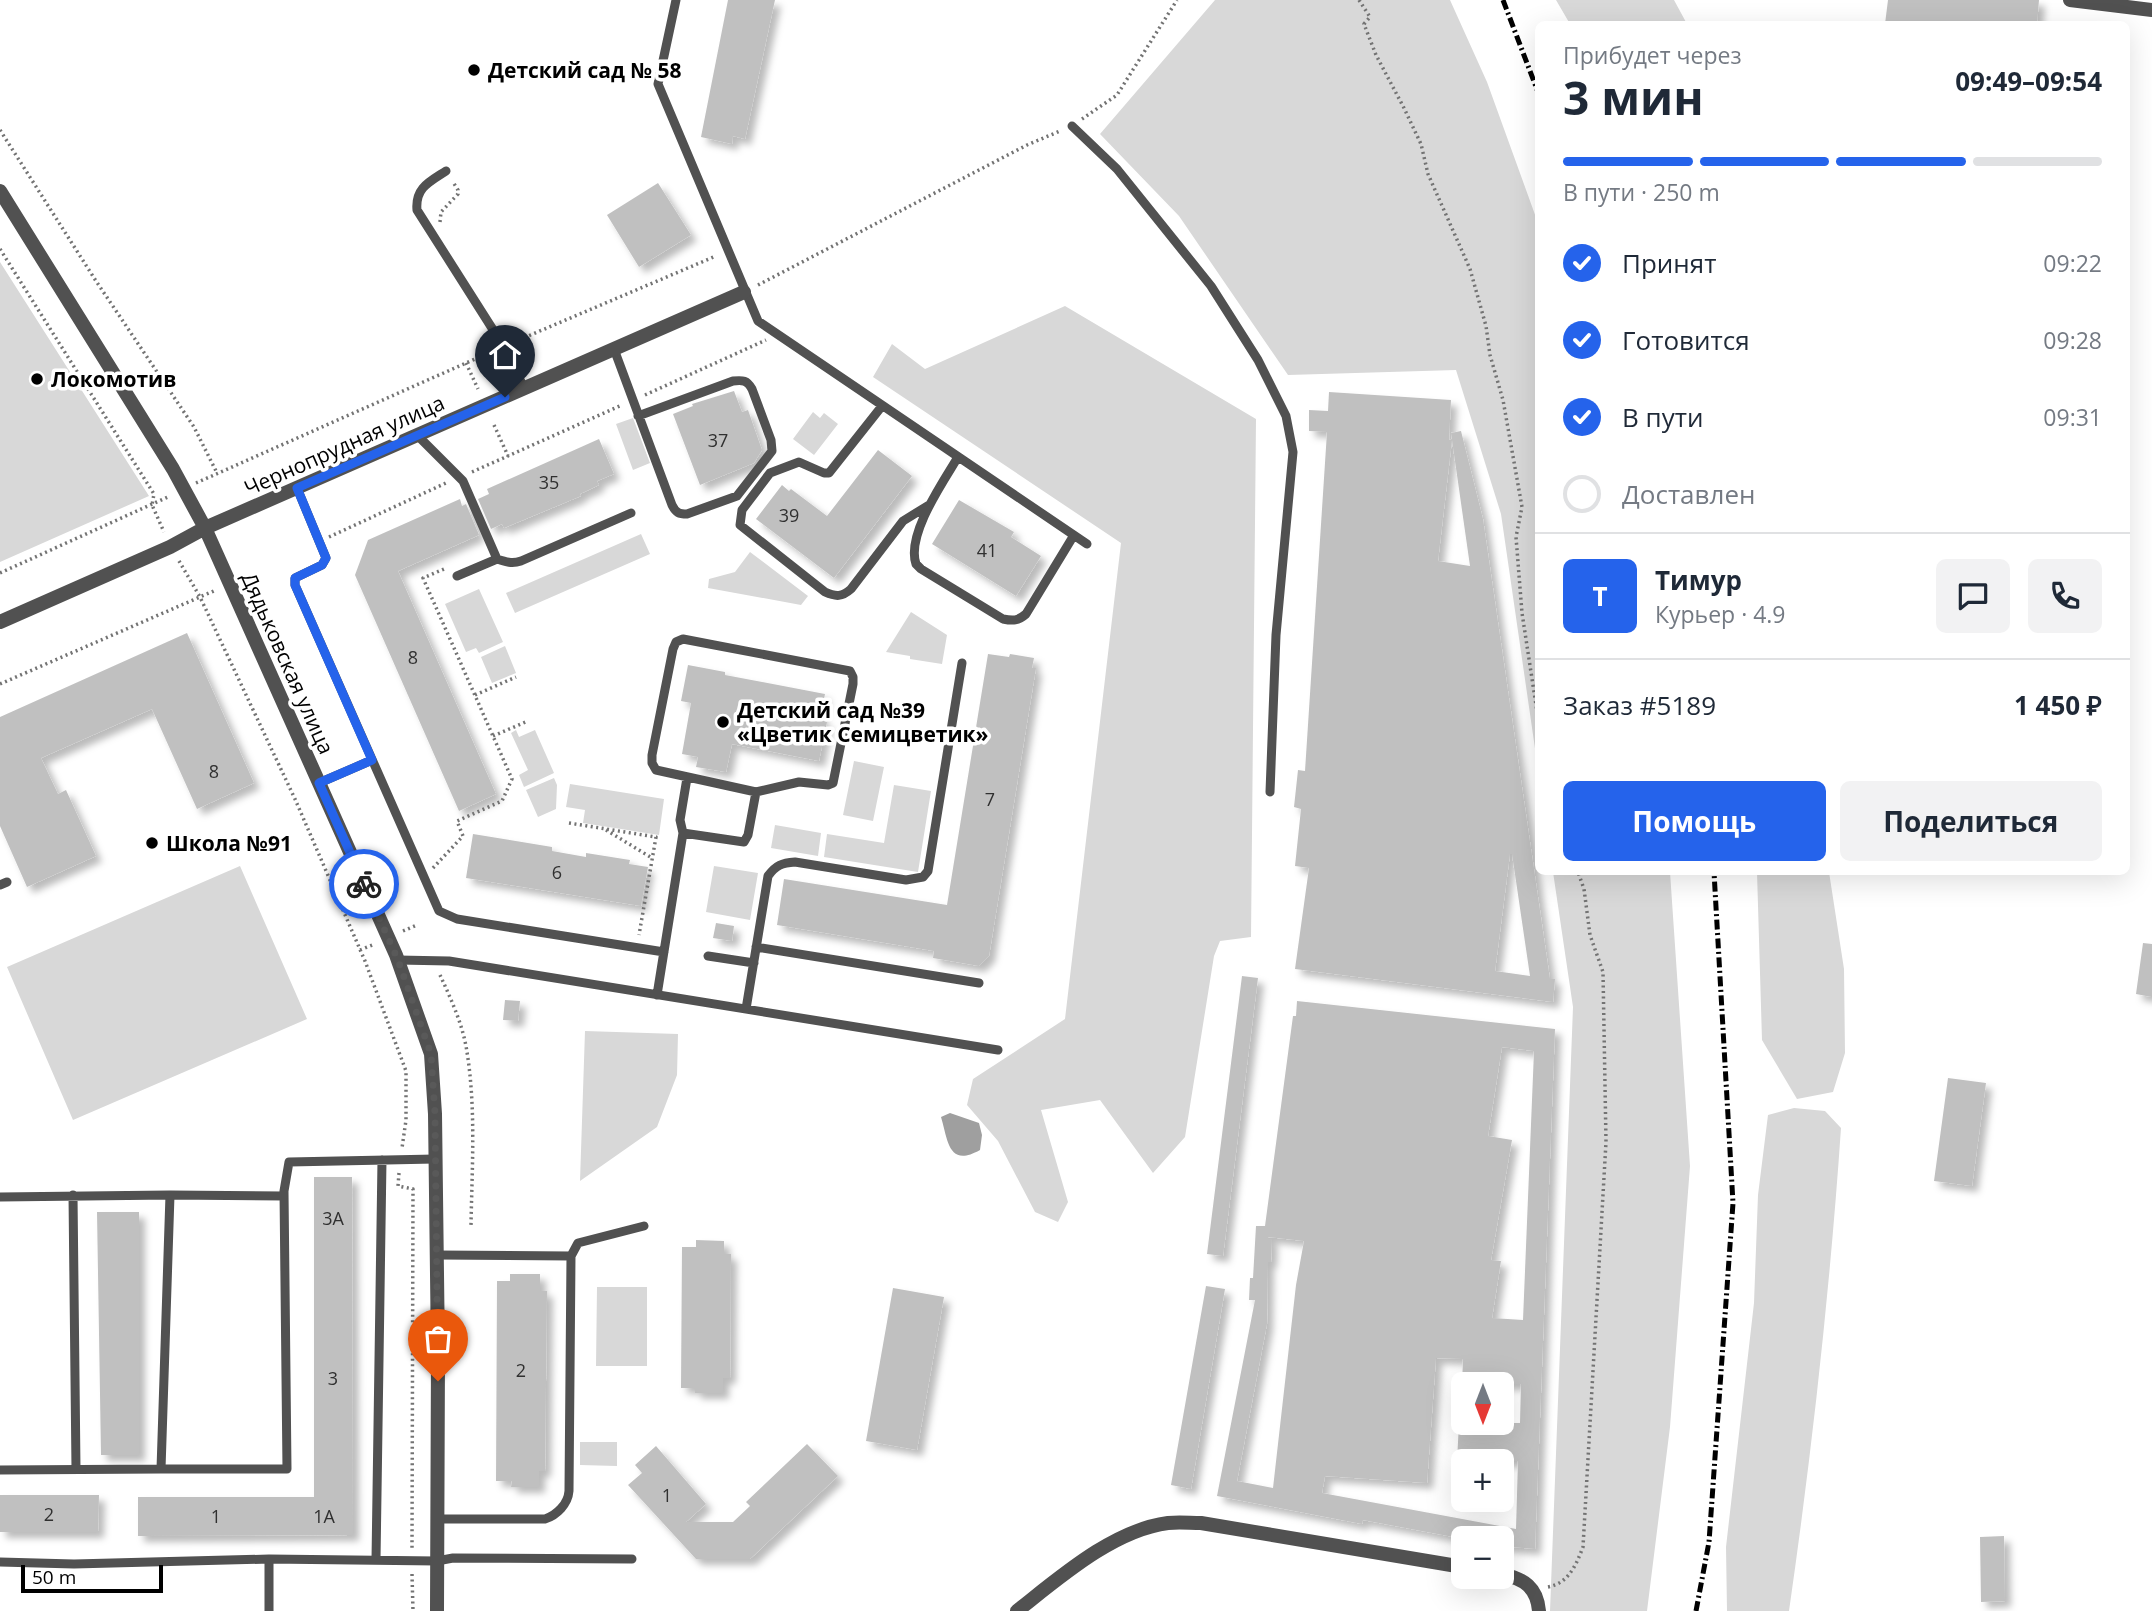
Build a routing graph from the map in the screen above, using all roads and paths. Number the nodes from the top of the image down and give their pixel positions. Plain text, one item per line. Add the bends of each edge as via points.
1 (676, 0) edge
2 (1177, 0) edge
3 (1359, 0) edge
4 (2070, 0) edge
5 (2152, 10) edge
6 (1072, 126) junction
7 (0, 130) edge
8 (446, 171) joint
9 (0, 191) edge
10 (443, 228) dead end
11 (0, 249) edge
12 (727, 251) junction
13 (744, 292) junction
14 (776, 335) junction
15 (512, 343) dead end
16 (614, 349) junction
17 (495, 350) dead end
18 (466, 363) junction
19 (478, 388) dead end
20 (524, 388) junction
21 (632, 400) junction
22 (882, 406) junction
23 (638, 416) junction
24 (494, 425) dead end
25 (417, 435) junction
26 (508, 456) junction
27 (958, 457) junction
28 (217, 472) junction
29 (459, 478) junction
30 (297, 488) junction
31 (183, 489) junction
32 (152, 505) junction
33 (929, 505) junction
34 (631, 513) dead end
35 (205, 528) junction
36 (1074, 535) junction
37 (327, 538) dead end
38 (1087, 544) dead end
39 (170, 547) junction
40 (497, 559) junction
41 (452, 565) dead end
42 (0, 573) edge
43 (457, 576) dead end
44 (221, 587) dead end
45 (200, 597) junction
46 (0, 622) edge
47 (962, 663) dead end
48 (516, 677) dead end
49 (0, 684) edge
50 (475, 695) junction
51 (1535, 697) edge
52 (528, 721) dead end
53 (493, 736) junction
54 (372, 760) junction
55 (687, 778) junction
56 (319, 783) junction
57 (756, 792) junction
58 (1270, 792) dead end
59 (569, 823) dead end
60 (603, 828) junction
61 (683, 833) junction
62 (652, 859) junction
63 (1579, 875) edge
64 (424, 877) junction
65 (417, 925) dead end
66 (400, 933) dead end
67 (380, 942) dead end
68 (756, 947) junction
69 (637, 948) junction
70 (360, 950) junction
71 (664, 952) junction
72 (708, 956) dead end
73 (398, 960) junction
74 (754, 963) junction
75 (438, 970) dead end
76 (979, 984) dead end
77 (657, 995) junction
78 (746, 1009) junction
79 (998, 1050) dead end
80 (435, 1159) junction
81 (382, 1160) junction
82 (400, 1160) junction
83 (73, 1195) junction
84 (170, 1195) junction
85 (284, 1196) junction
86 (0, 1197) edge
87 (471, 1225) dead end
88 (643, 1226) dead end
89 (437, 1255) junction
90 (571, 1256) junction
91 (76, 1469) junction
92 (161, 1469) junction
93 (0, 1470) edge
94 (438, 1520) junction
95 (269, 1559) junction
96 (632, 1559) dead end
97 (376, 1560) junction
98 (412, 1561) junction
99 (438, 1561) junction
100 (0, 1562) edge
101 (1451, 1565) edge
102 (1514, 1577) edge
103 (1532, 1587) junction
104 (269, 1611) edge
105 (413, 1611) edge
106 (437, 1611) edge
107 (1017, 1611) edge
108 (1539, 1611) edge

1 - 12 lane via 658,85
2 - 6 path via 1117,95
3 - 51 path via 1370,17 1364,24 1376,55 1421,144 1486,326 1522,508 1516,537
4 - 5 street
6 - 13 path
6 - 58 lane via 1117,169 1211,286 1258,360 1286,416 1293,452 1276,635
7 - 28 path via 194,427
8 - 10 path via 458,194 441,212
8 - 20 lane via 419,191 417,210 504,347
9 - 31 street, Дядьковская улица
11 - 32 path via 154,494
12 - 13 lane
12 - 15 path
13 - 14 lane via 758,321
13 - 16 street, Чернопрудная улица
14 - 21 path
14 - 22 lane
16 - 20 street, Чернопрудная улица
16 - 21 lane
17 - 18 path
18 - 19 path
18 - 28 path
20 - 25 street, Чернопрудная улица
21 - 23 lane
21 - 26 path
22 - 27 lane
22 - 33 lane via 829,472 799,462 770,473 742,510 740,525 815,585 834,596 844,595 903,521
23 - 23 lane via 672,505 680,514 737,496 772,452 752,388 742,380
24 - 26 path
25 - 29 lane
25 - 30 street, Чернопрудная улица
26 - 29 path
27 - 33 lane
27 - 36 lane
28 - 31 path
29 - 37 path
29 - 40 lane
30 - 35 street, Чернопрудная улица
30 - 54 lane via 326,558 322,565 295,578 295,585
31 - 32 path
31 - 35 street, Дядьковская улица
32 - 39 path
32 - 42 path
33 - 36 lane via 914,548 916,564 1003,619 1020,619 1026,614
34 - 40 lane via 521,561
35 - 39 street, Чернопрудная улица
35 - 56 street, Дядьковская улица
36 - 38 lane
39 - 45 path
39 - 46 street, Чернопрудная улица
40 - 43 lane
41 - 50 path via 423,578
44 - 45 path
45 - 49 path
45 - 70 path
47 - 68 lane via 930,863 923,877 906,880 783,863 768,876
48 - 50 path
50 - 53 path
52 - 53 path
53 - 64 path via 512,779 502,801 457,821 463,836
54 - 56 lane
54 - 64 lane
55 - 57 lane
55 - 57 lane via 664,774 652,763 677,642 692,639 850,671 853,684 833,783 799,782
55 - 61 lane via 680,820
56 - 73 street, Дядьковская улица
57 - 61 lane via 744,842
59 - 60 path
60 - 62 path
60 - 62 path via 656,837
61 - 71 lane
62 - 69 path
63 - 103 path via 1590,935 1603,972 1606,1142 1583,1546 1562,1583
64 - 69 lane via 439,911 447,916
65 - 66 path
67 - 70 path
68 - 74 lane
68 - 76 lane
69 - 71 lane
70 - 82 path via 406,1071
71 - 77 lane
72 - 74 lane
73 - 77 lane via 449,961
73 - 80 street, Дядьковская улица via 431,1054
74 - 78 lane
75 - 87 path via 467,1049 473,1107
77 - 78 lane
78 - 79 lane
80 - 82 lane
80 - 89 street, Дядьковская улица
81 - 82 lane
81 - 85 lane via 289,1162
81 - 97 lane
82 - 98 path via 398,1186 413,1189
83 - 84 lane
83 - 86 lane
83 - 91 lane
84 - 85 lane
84 - 92 lane
85 - 92 lane via 287,1469
88 - 90 lane via 578,1243
89 - 90 lane
89 - 94 street, Дядьковская улица
90 - 94 lane via 567,1502 545,1520
91 - 92 lane
91 - 93 lane
94 - 99 street, Дядьковская улица
95 - 97 lane
95 - 100 lane
95 - 104 lane
96 - 99 lane
97 - 98 lane
98 - 99 lane
98 - 105 path
99 - 106 street, Дядьковская улица
101 - 107 street via 1201,1523 1169,1523 1128,1535 1100,1550
102 - 103 street
103 - 108 street

